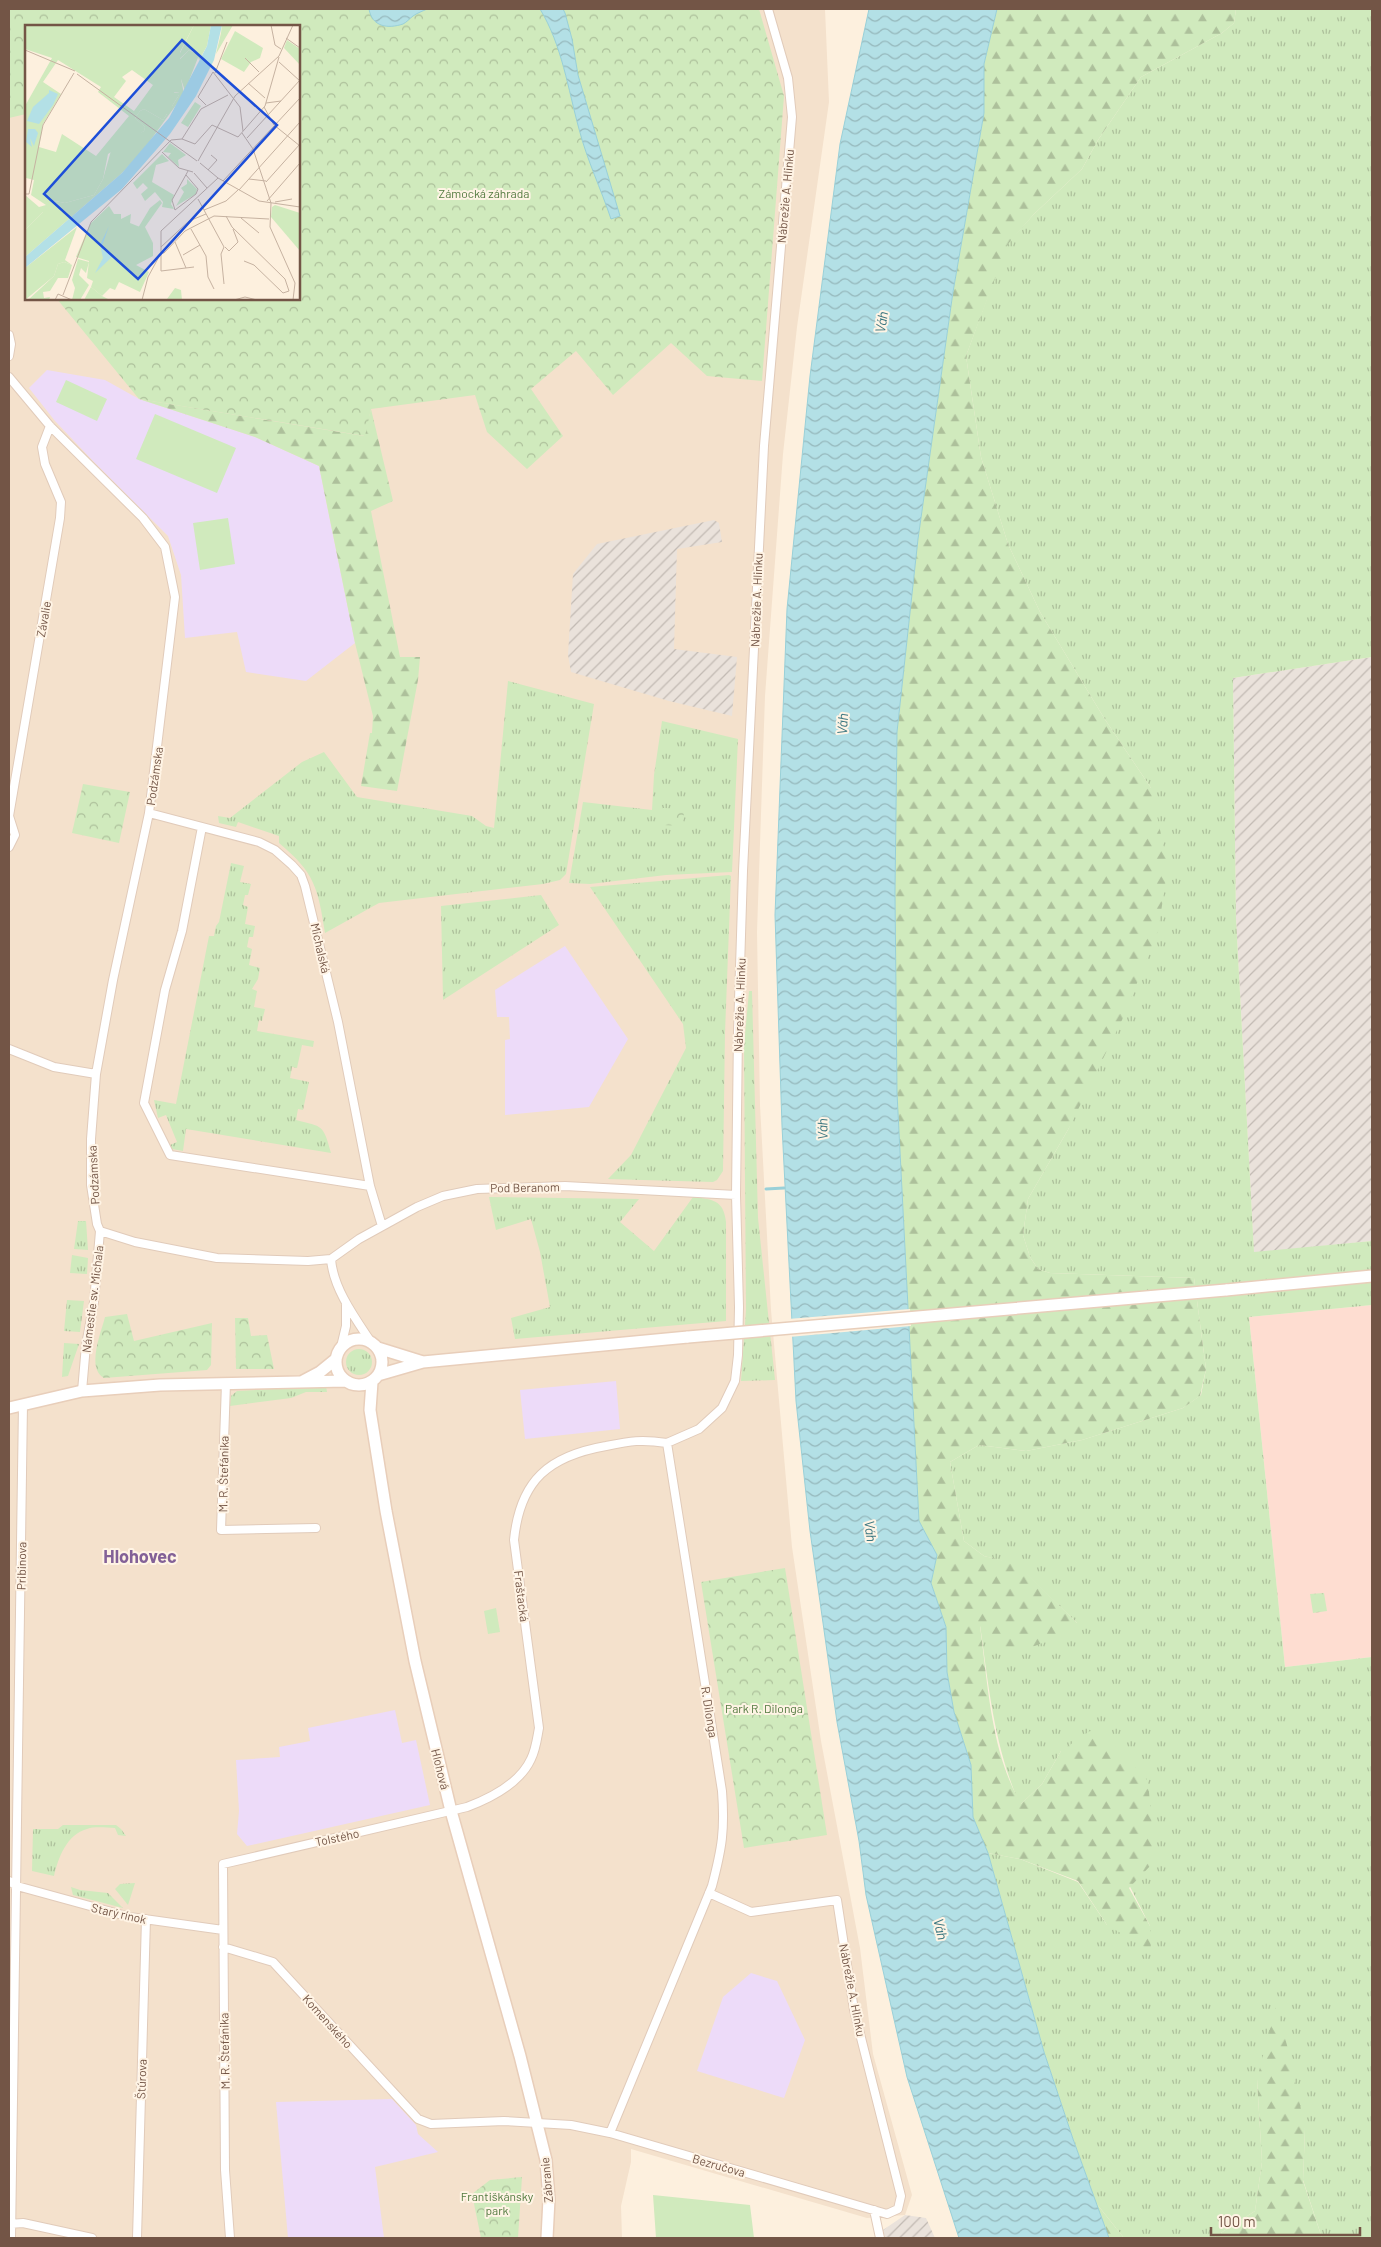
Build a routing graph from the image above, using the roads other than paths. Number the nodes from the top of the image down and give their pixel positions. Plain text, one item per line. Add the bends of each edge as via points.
1 (768, 9) edge
2 (9, 335) edge
3 (9, 356) edge
4 (9, 377) edge
5 (50, 426) junction
6 (149, 813) junction
7 (9, 816) edge
8 (202, 827) junction
9 (9, 847) edge
10 (9, 1049) edge
11 (96, 1074) junction
12 (370, 1186) junction
13 (736, 1195) junction
14 (382, 1226) junction
15 (100, 1231) junction
16 (331, 1259) junction
17 (1372, 1276) edge
18 (346, 1302) junction
19 (374, 1345) junction
20 (341, 1347) junction
21 (336, 1358) junction
22 (423, 1362) junction
23 (375, 1378) junction
24 (303, 1381) junction
25 (226, 1383) junction
26 (350, 1383) junction
27 (82, 1391) junction
28 (22, 1404) junction
29 (9, 1408) edge
30 (370, 1410) junction
31 (667, 1443) junction
32 (316, 1528) dead end
33 (451, 1811) junction
34 (223, 1864) joint
35 (9, 1882) edge
36 (17, 1886) junction
37 (709, 1893) junction
38 (146, 1919) junction
39 (223, 1930) junction
40 (223, 1947) junction
41 (418, 2119) joint
42 (536, 2123) junction
43 (610, 2133) junction
44 (898, 2209) joint
45 (874, 2210) junction
46 (10, 2224) edge
47 (11, 2238) edge
48 (92, 2238) edge
49 (136, 2238) edge
50 (230, 2238) edge
51 (547, 2238) edge
52 (880, 2238) edge

1 - 13 street, Nábrežie A. Hlinku via 788,78 792,117 762,471 741,939
2 - 3 street
4 - 5 street, Podzámska
5 - 6 street, Podzámska via 143,518 165,547 175,597
5 - 7 street, Závalie via 42,447 45,464 61,502 60,518
6 - 8 street, Michalská
6 - 11 street, Podzámska
7 - 9 street, Závalie via 15,835
8 - 12 street, Michalská via 259,842 275,850 300,875 317,930 336,1013
8 - 12 street via 182,931 165,990 144,1103 170,1155
10 - 11 street via 54,1067
11 - 15 street, Podzámska via 91,1185
12 - 14 street, Michalská
13 - 14 street, Pod Beranom via 565,1186 495,1187 444,1196
13 - 31 street, Nábrežie A. Hlinku via 739,1307 735,1381 722,1408 699,1429
14 - 16 street, Pod Beranom
15 - 16 street, Námestie sv. Michala via 135,1242 216,1258
15 - 27 street, Námestie sv. Michala
16 - 18 street via 332,1270
17 - 22 main road, bridge
18 - 19 street
18 - 20 street via 346,1326
19 - 20 main road via 358,1339
19 - 22 main road
19 - 23 main road via 382,1361
20 - 21 main road
21 - 24 main road
21 - 26 main road via 337,1371
22 - 23 main road
23 - 26 main road via 366,1385
23 - 30 main road, Hlohová
24 - 25 main road
24 - 26 main road
25 - 27 main road via 160,1384
25 - 32 street, M. R. Štefánika via 222,1530
26 - 30 main road, Hlohová
27 - 28 main road
28 - 29 main road
28 - 36 street, Pribinova
30 - 33 main road, Hlohová via 415,1661
31 - 33 street, Fraštacká via 642,1439 582,1450 551,1465 529,1491 519,1513 514,1540 539,1728 534,1750 526,1767 499,1792 471,1806
31 - 37 street, R. Dilonga via 725,1823 722,1850
33 - 34 street, Tolstého
33 - 42 main road, Hlohová
34 - 39 street, M. R. Štefánika
35 - 36 street, Starý rínok
36 - 38 street, Starý rínok
36 - 46 street, Pribinova
37 - 43 street, R. Dilonga
37 - 44 street, Nábrežie A. Hlinku via 751,1912 837,1900 854,2010 901,2196
38 - 39 street, Starý rínok
38 - 49 street, Štúrova
39 - 40 street, M. R. Štefánika
40 - 41 street, Komenského via 274,1962
40 - 50 street, M. R. Štefánika via 225,2170
41 - 42 street, Bezručova via 431,2124
42 - 43 street, Bezručova via 571,2125
42 - 51 main road, Zábranie via 548,2169
43 - 45 street, Bezručova
44 - 45 street, Bezručova via 888,2214
45 - 52 street
46 - 47 street, Pribinova
46 - 48 street

